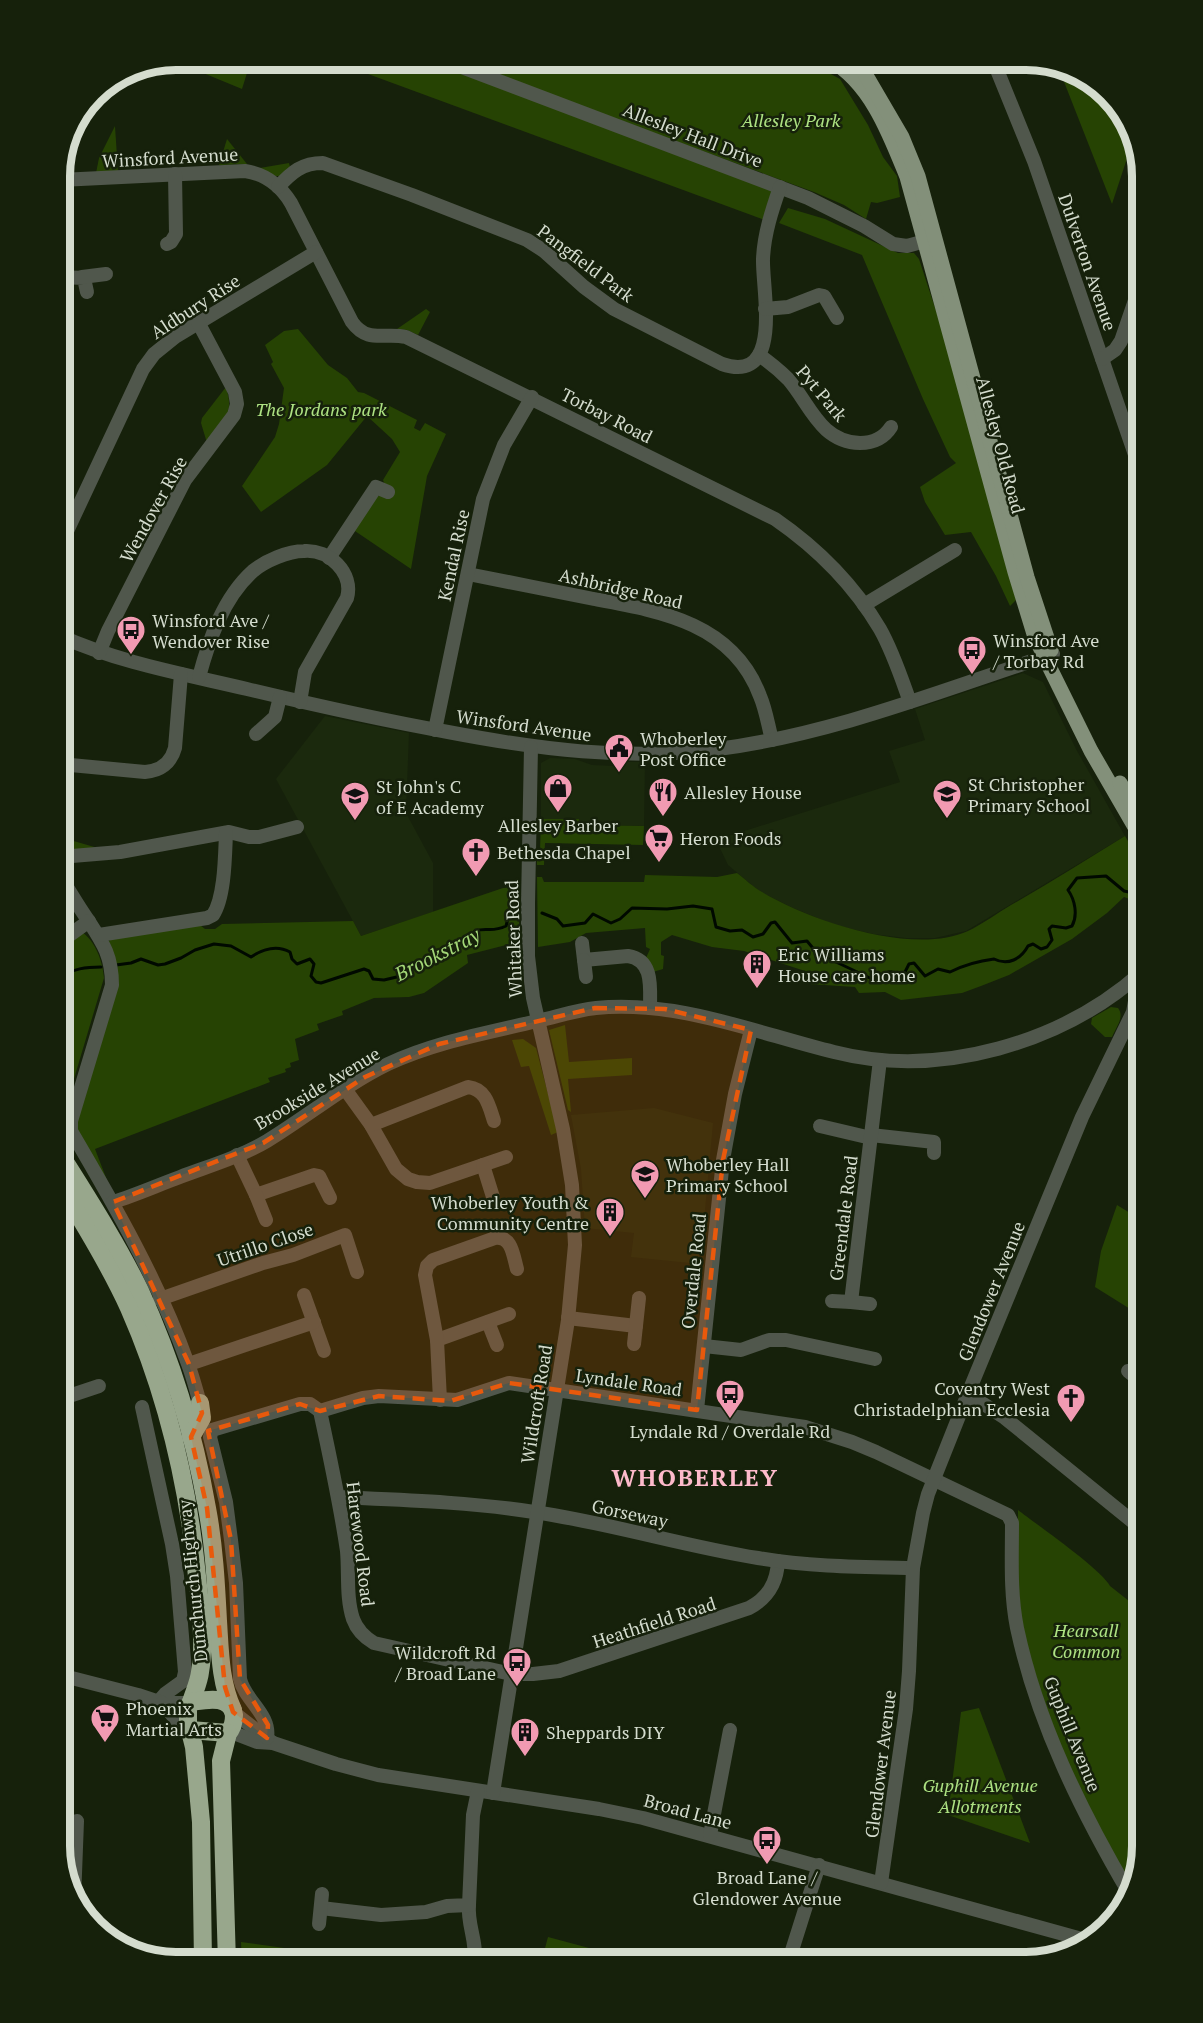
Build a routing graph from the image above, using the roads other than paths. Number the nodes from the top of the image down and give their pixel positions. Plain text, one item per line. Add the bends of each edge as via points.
1 (470, 70) edge
2 (844, 71) edge
3 (863, 71) edge
4 (997, 71) edge
5 (175, 174) junction
6 (71, 179) edge
7 (278, 187) junction
8 (780, 187) junction
9 (176, 241) dead end
10 (925, 241) junction
11 (316, 252) junction
12 (106, 274) dead end
13 (71, 277) edge
14 (82, 277) junction
15 (87, 292) dead end
16 (1132, 308) edge
17 (765, 309) junction
18 (837, 318) dead end
19 (198, 322) junction
20 (759, 355) junction
21 (1102, 359) junction
22 (532, 398) junction
23 (891, 427) dead end
24 (984, 436) junction
25 (1132, 446) edge
26 (383, 474) dead end
27 (71, 523) edge
28 (955, 550) dead end
29 (329, 558) junction
30 (468, 574) junction
31 (864, 605) junction
32 (71, 641) edge
33 (99, 653) junction
34 (1048, 655) junction
35 (181, 674) junction
36 (199, 677) junction
37 (280, 697) junction
38 (300, 702) junction
39 (910, 702) junction
40 (435, 730) junction
41 (255, 734) dead end
42 (772, 740) junction
43 (531, 747) junction
44 (71, 765) edge
45 (1132, 803) edge
46 (1132, 822) edge
47 (291, 832) dead end
48 (226, 833) junction
49 (71, 856) edge
50 (71, 893) edge
51 (88, 921) junction
52 (71, 934) edge
53 (99, 934) junction
54 (582, 943) dead end
55 (584, 960) junction
56 (586, 977) dead end
57 (1132, 979) edge
58 (650, 1008) junction
59 (1132, 1014) edge
60 (537, 1021) junction
61 (752, 1030) junction
62 (880, 1059) junction
63 (345, 1089) junction
64 (494, 1120) dead end
65 (371, 1125) junction
66 (820, 1126) dead end
67 (871, 1136) junction
68 (933, 1153) dead end
69 (237, 1155) junction
70 (506, 1156) dead end
71 (483, 1165) junction
72 (70, 1171) edge
73 (256, 1195) junction
74 (493, 1197) dead end
75 (330, 1198) dead end
76 (113, 1202) junction
77 (70, 1203) edge
78 (266, 1220) dead end
79 (517, 1269) dead end
80 (357, 1272) dead end
81 (304, 1295) dead end
82 (639, 1298) dead end
83 (160, 1299) junction
84 (832, 1301) dead end
85 (851, 1302) junction
86 (870, 1304) dead end
87 (509, 1314) dead end
88 (568, 1318) junction
89 (314, 1322) junction
90 (488, 1322) junction
91 (636, 1326) junction
92 (437, 1340) junction
93 (633, 1344) dead end
94 (497, 1345) dead end
95 (704, 1346) junction
96 (324, 1350) dead end
97 (875, 1359) dead end
98 (189, 1365) junction
99 (1128, 1371) dead end
100 (1132, 1374) edge
101 (99, 1386) dead end
102 (557, 1390) junction
103 (70, 1396) edge
104 (967, 1396) junction
105 (440, 1400) junction
106 (200, 1403) joint
107 (142, 1407) dead end
108 (697, 1410) junction
109 (320, 1411) junction
110 (191, 1437) junction
111 (934, 1478) junction
112 (339, 1497) junction
113 (538, 1513) junction
114 (1132, 1521) edge
115 (778, 1561) junction
116 (913, 1568) junction
117 (511, 1674) junction
118 (70, 1678) edge
119 (190, 1702) junction
120 (160, 1703) junction
121 (233, 1711) junction
122 (731, 1728) dead end
123 (190, 1729) junction
124 (229, 1732) junction
125 (270, 1740) junction
126 (478, 1791) junction
127 (493, 1793) junction
128 (76, 1821) dead end
129 (710, 1835) junction
130 (819, 1865) junction
131 (75, 1874) edge
132 (881, 1883) junction
133 (1125, 1886) edge
134 (469, 1905) junction
135 (319, 1924) dead end
136 (1079, 1938) edge
137 (202, 1952) edge
138 (227, 1952) edge
139 (475, 1952) edge
140 (791, 1952) edge

1 - 8 street, Allesley Hall Drive
2 - 10 main road, Allesley Old Road via 855,79 884,126 907,177
3 - 24 main road, Allesley Old Road via 902,137 918,176
4 - 21 street, Dulverton Avenue via 1042,182
5 - 6 street, Winsford Avenue
5 - 7 street, Winsford Avenue via 245,171 264,176
5 - 9 street
7 - 11 street, Torbay Road via 291,203
7 - 20 street, Pangfield Park via 304,165 323,163 338,168 527,240 614,309 722,364 743,366
8 - 10 street, Allesley Hall Drive via 842,213 892,244 907,246
8 - 17 street via 765,242
10 - 24 main road, Allesley Old Road
11 - 19 street, Aldbury Rise
11 - 22 street, Torbay Road via 359,330 373,336 406,337
12 - 14 street
13 - 14 street
14 - 15 street
16 - 21 street via 1121,340
17 - 18 street via 788,307 819,295 824,296
17 - 20 street via 766,339
19 - 27 street, Aldbury Rise via 167,342 143,369
19 - 33 street, Wendover Rise via 236,397 235,412 185,480
20 - 23 street, Pyt Park via 788,379 820,425 836,438 869,443
21 - 25 street, Dulverton Avenue
22 - 30 street, Kendal Rise via 504,445 488,485
22 - 31 street, Torbay Road via 775,519 820,555
24 - 34 main road, Allesley Old Road via 1024,602 1034,634
26 - 29 street via 382,490
28 - 31 street
29 - 36 street via 309,551 297,552 252,572 220,618
29 - 38 street via 345,573 348,592 305,672
30 - 40 street, Kendal Rise
30 - 42 street, Ashbridge Road via 663,613 705,631 736,657 751,679
31 - 39 street, Torbay Road via 886,642
32 - 33 street, Winsford Avenue
33 - 35 street, Winsford Avenue
34 - 39 street, Winsford Avenue
34 - 45 main road, Allesley Old Road
34 - 46 main road, Allesley Old Road via 1091,751
35 - 36 street, Winsford Avenue
35 - 44 street via 174,748 163,766 146,772
36 - 37 street, Winsford Avenue
37 - 38 street, Winsford Avenue
37 - 41 street via 276,717
38 - 40 street, Winsford Avenue
39 - 42 street, Winsford Avenue via 842,724
40 - 43 street, Winsford Avenue
42 - 43 street, Winsford Avenue via 716,750 650,754
43 - 60 street, Whitaker Road via 527,924
47 - 48 street via 254,837
48 - 49 street via 120,852
48 - 53 street via 218,904 210,921
50 - 51 street
51 - 52 street
51 - 53 street
53 - 76 street via 112,968 112,985 71,1131
54 - 55 street
55 - 56 street
55 - 58 street via 628,956 640,961 647,968
57 - 62 street, Brookside Avenue via 1105,1001 1018,1043 941,1059
58 - 60 street, Brookside Avenue via 595,1008
58 - 61 street, Brookside Avenue via 690,1013
59 - 104 street, Glendower Avenue via 1082,1117
60 - 63 street, Brookside Avenue via 416,1052
60 - 88 street, Wildcroft Road via 563,1129 573,1195 575,1254
61 - 62 street, Brookside Avenue via 837,1053
61 - 95 street, Overdale Road via 729,1120
62 - 67 street, Greendale Road
63 - 65 street
63 - 69 street, Brookside Avenue via 266,1142
64 - 65 street via 484,1096 476,1088 468,1087
65 - 71 street via 396,1169 417,1182 430,1183
66 - 67 street, Greendale Road
67 - 68 street, Greendale Road via 934,1142
67 - 85 street, Greendale Road
69 - 73 street
69 - 76 street, Brookside Avenue
70 - 71 street
71 - 74 street
72 - 110 highway, Dunchurch Highway via 139,1290 175,1382
73 - 75 street via 314,1175 319,1176
73 - 78 street
76 - 83 street
77 - 119 highway, Dunchurch Highway via 129,1308 163,1403 177,1456 190,1515 199,1597 201,1669
79 - 92 street via 508,1240 503,1237 429,1263 425,1275
80 - 83 street, Utrillo Close via 345,1235
81 - 89 street
82 - 91 street
83 - 98 street
84 - 85 street, Greendale Road
85 - 86 street, Greendale Road
87 - 90 street
88 - 91 street
88 - 102 street, Wildcroft Road
89 - 96 street
89 - 98 street
90 - 92 street
90 - 94 street
91 - 93 street
92 - 105 street
95 - 97 street via 741,1350 769,1340
95 - 108 street, Overdale Road
98 - 106 street
99 - 100 street
101 - 103 street
102 - 105 street, Lyndale Road via 509,1383 457,1400
102 - 108 street, Lyndale Road
102 - 113 street, Wildcroft Road
104 - 111 street, Glendower Avenue
104 - 114 street via 1005,1418
105 - 109 street, Lyndale Road via 379,1396
106 - 110 highway via 202,1418
107 - 120 street, Dunchurch Highway via 172,1544 186,1672 183,1681 165,1694
108 - 111 street, Lyndale Road via 827,1433
109 - 112 street, Harewood Road
109 - 125 street, Lyndale Road via 310,1404 300,1404 212,1430 210,1437 226,1502 236,1583 240,1679 268,1725
110 - 121 highway, Dunchurch Highway via 207,1508 223,1680
111 - 116 street, Glendower Avenue via 918,1531
111 - 133 street, Guphill Avenue via 1002,1511 1012,1523 1012,1591 1017,1627 1040,1706 1066,1774
112 - 113 street, Gorseway via 469,1503
112 - 117 street, Harewood Road via 350,1609 361,1633 383,1646
113 - 115 street, Gorseway
113 - 117 street, Wildcroft Road
115 - 116 street, Gorseway
115 - 117 street, Heathfield Road via 770,1592 749,1608 568,1669
116 - 132 street, Glendower Avenue via 906,1709
117 - 127 street, Wildcroft Road
118 - 120 street
119 - 120 street
119 - 121 highway via 218,1700
119 - 123 highway, Dunchurch Highway
120 - 123 street
121 - 124 highway
121 - 125 street, Broad Lane
122 - 129 street
123 - 124 highway
123 - 137 highway, Dunchurch Highway via 201,1822
124 - 125 street, Broad Lane via 257,1742
124 - 138 highway via 221,1761
125 - 126 street, Broad Lane via 336,1764
126 - 127 street, Broad Lane
126 - 134 street
127 - 129 street, Broad Lane via 599,1809
128 - 131 street
129 - 130 street, Broad Lane
130 - 132 street, Broad Lane
130 - 140 street
132 - 136 street, Broad Lane
134 - 135 street via 381,1915 322,1901
134 - 139 street

